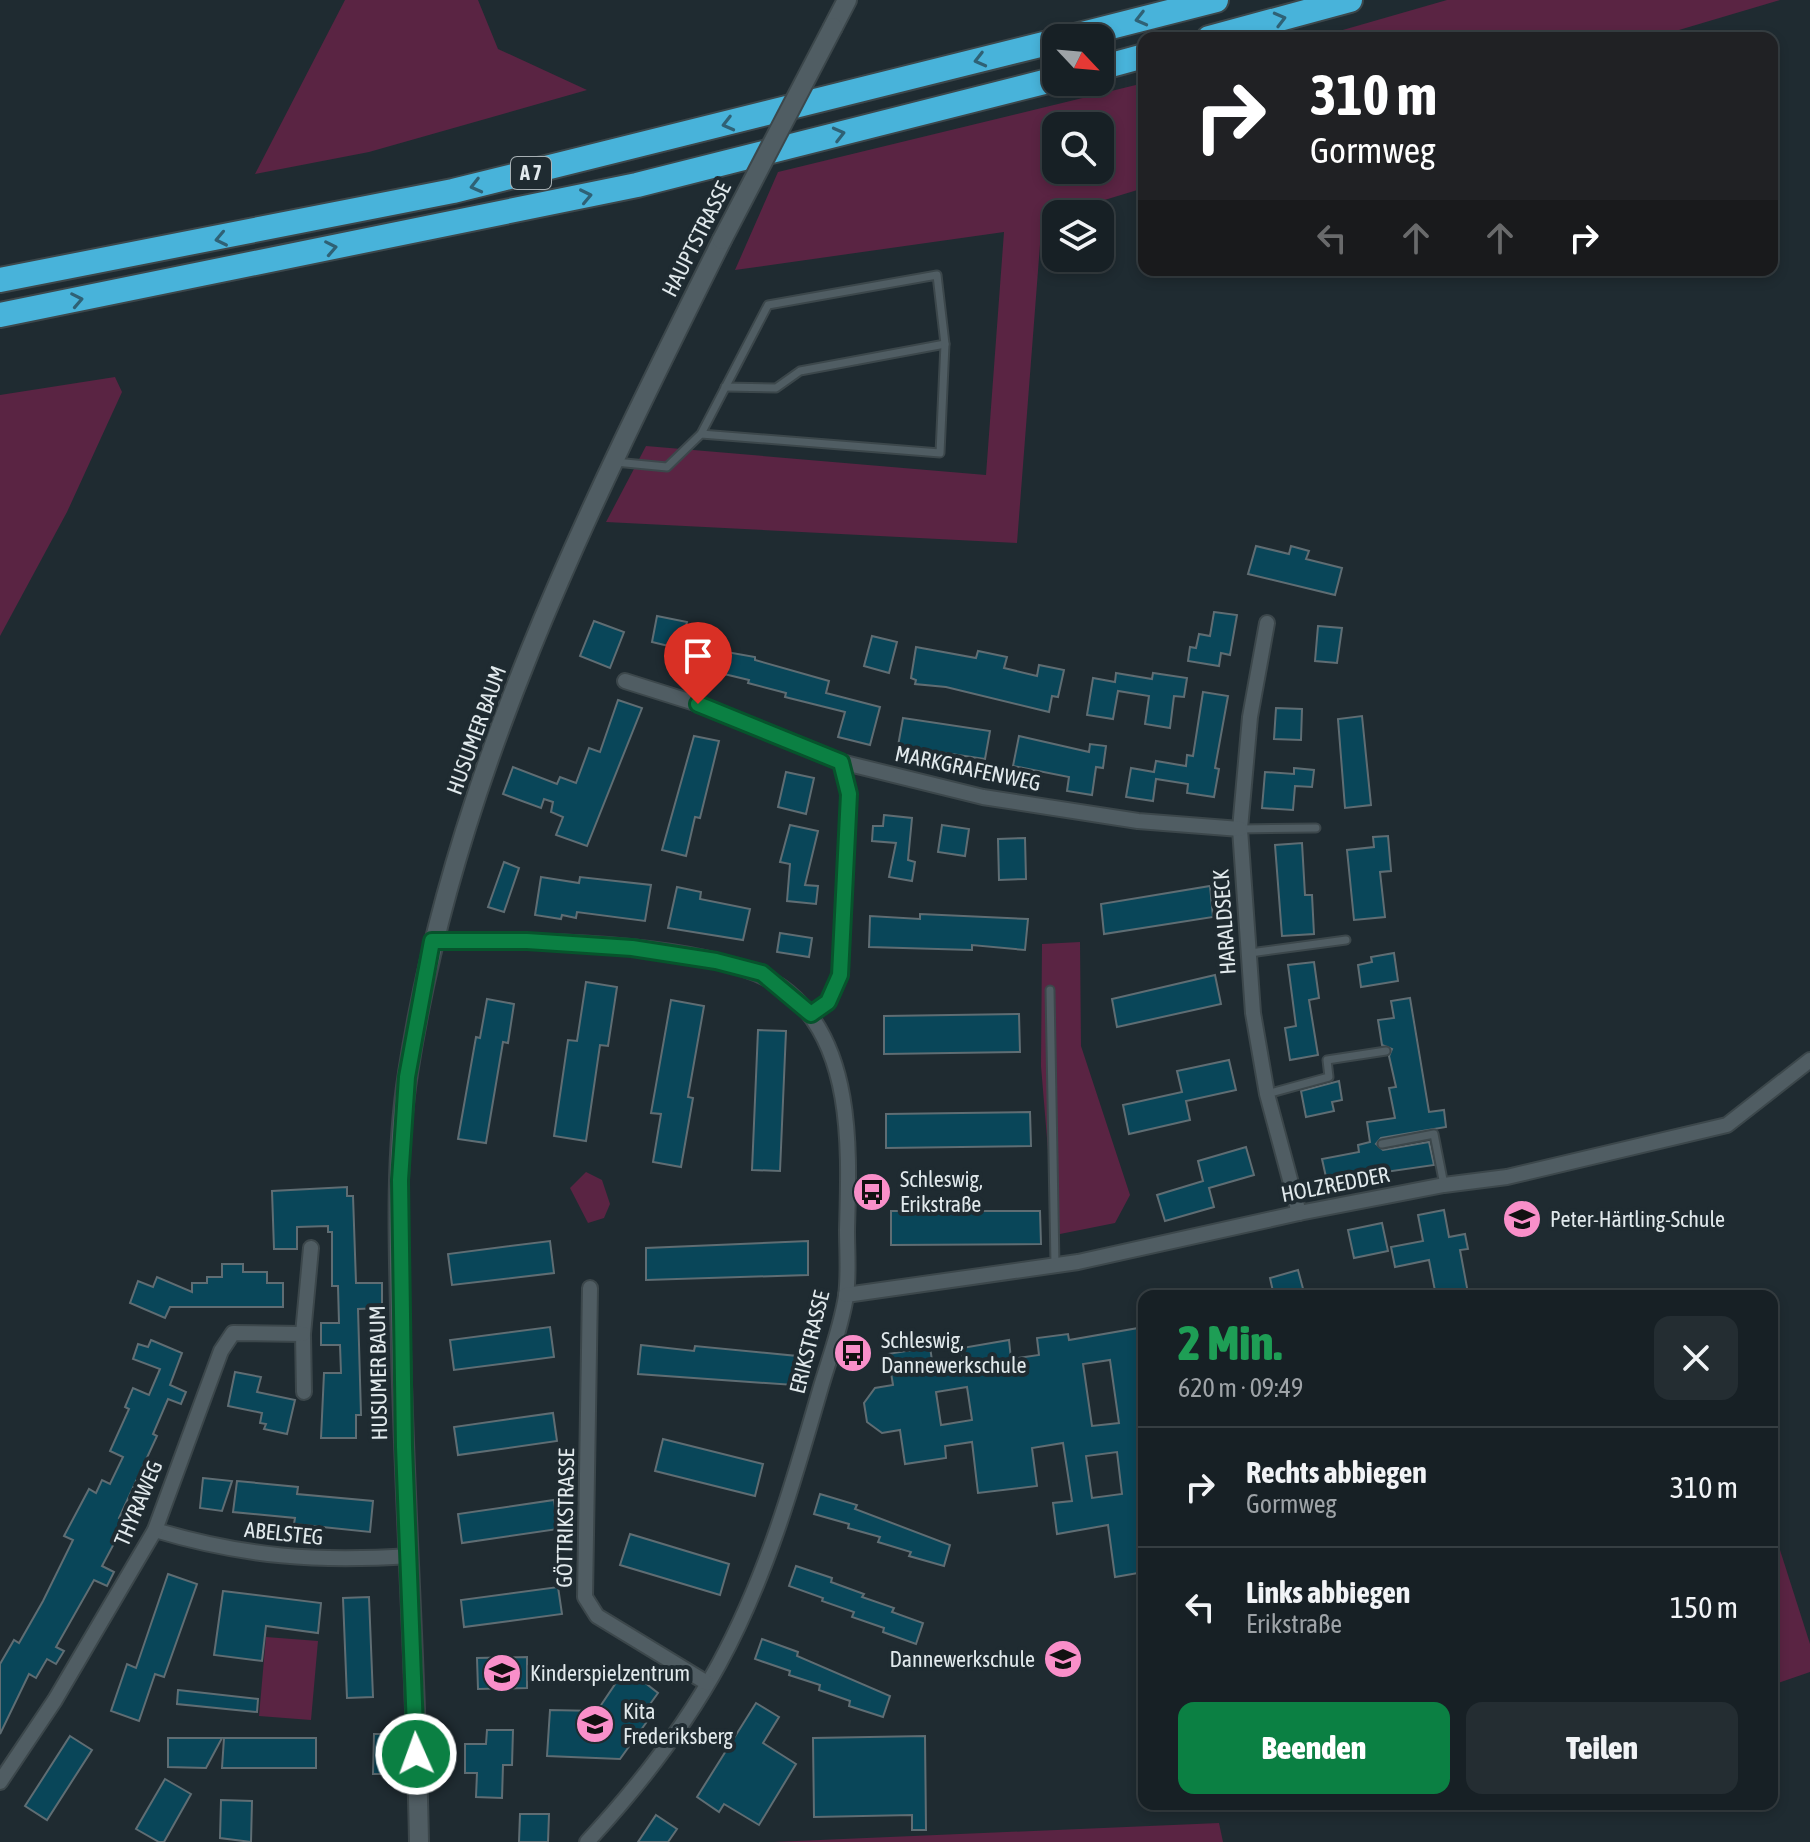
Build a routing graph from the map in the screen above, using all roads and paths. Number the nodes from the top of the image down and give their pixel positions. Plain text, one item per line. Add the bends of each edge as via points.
1 (847, 0) edge
2 (1216, 0) edge
3 (1350, 0) edge
4 (1114, 26) edge
5 (1231, 32) edge
6 (1042, 44) edge
7 (1138, 58) edge
8 (1114, 64) edge
9 (1042, 83) edge
10 (0, 280) edge
11 (0, 315) edge
12 (945, 344) junction
13 (725, 387) junction
14 (701, 434) junction
15 (611, 462) junction
16 (592, 502) joint
17 (1267, 623) dead end
18 (625, 681) dead end
19 (841, 762) junction
20 (1316, 828) dead end
21 (1240, 829) junction
22 (1346, 940) dead end
23 (432, 941) junction
24 (1248, 953) junction
25 (1050, 990) dead end
26 (811, 1014) junction
27 (1386, 1051) dead end
28 (1810, 1060) edge
29 (1267, 1094) junction
30 (1382, 1144) dead end
31 (1444, 1185) junction
32 (1299, 1213) junction
33 (311, 1248) dead end
34 (1055, 1265) junction
35 (590, 1288) dead end
36 (846, 1295) junction
37 (303, 1334) junction
38 (304, 1392) dead end
39 (155, 1530) junction
40 (410, 1556) junction
41 (707, 1683) junction
42 (0, 1782) edge
43 (419, 1842) edge
44 (587, 1842) edge

1 - 15 street, HAUPTSTRASSE, bridge
2 -> 4 highway
5 -> 3 highway
6 -> 10 highway, A 7 via 453,191
7 - 8 highway
11 -> 9 highway, A 7 via 637,185
12 - 13 lane via 800,371 776,388
12 - 13 lane via 937,275 768,305
12 - 14 lane via 940,453
13 - 14 lane
14 - 15 lane via 667,467
15 - 16 street, HAUPTSTRASSE
16 - 23 street, HUSUMER BAUM via 531,648 456,855
17 - 21 street, HARALDSECK via 1250,717
18 - 19 street, MARKGRAFENWEG via 698,704
19 - 21 street, MARKGRAFENWEG via 983,797 1138,821
19 - 26 street via 849,794 840,975 828,1002
20 - 21 lane, MARKGRAFENWEG
21 - 24 street, HARALDSECK
22 - 24 lane
23 - 26 street via 632,948 716,961 762,973
23 - 40 street, HUSUMER BAUM via 407,1077 400,1180
24 - 29 street, HARALDSECK
25 - 34 lane
26 - 36 street, ERIKSTRASSE via 827,1045 844,1116
27 - 29 lane via 1327,1060 1329,1077
28 - 31 street, HOLZREDDER via 1727,1125 1507,1177
29 - 32 street, HARALDSECK
30 - 31 lane via 1434,1134
31 - 32 street, HOLZREDDER
32 - 34 street, HOLZREDDER
33 - 37 street
34 - 36 street, HOLZREDDER
35 - 41 street, GÖTTRIKSTRASSE via 585,1597 597,1616
36 - 41 street, ERIKSTRASSE via 784,1514
37 - 38 street
37 - 39 street, THYRAWEG via 233,1333 221,1351
39 - 40 street, ABELSTEG via 212,1548 330,1561
39 - 42 street, THYRAWEG
40 - 43 street, HUSUMER BAUM
41 - 44 street, ERIKSTRASSE via 639,1781

